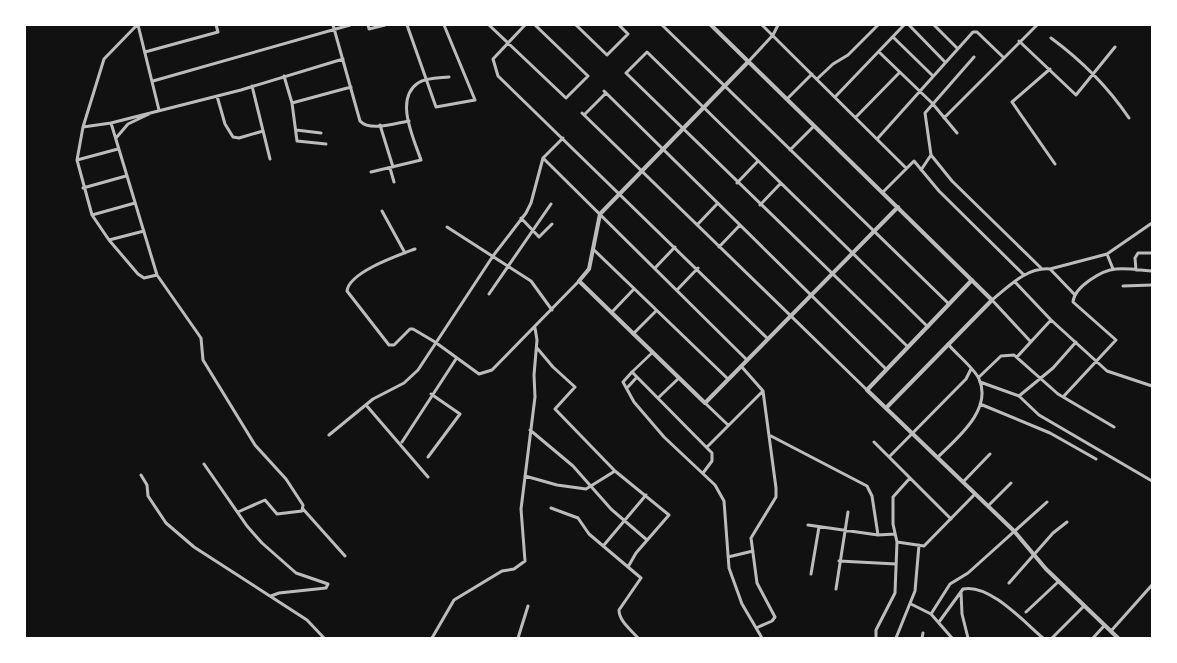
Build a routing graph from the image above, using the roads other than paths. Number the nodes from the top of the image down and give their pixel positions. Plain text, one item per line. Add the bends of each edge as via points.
1 (137, 25) edge
2 (216, 25) edge
3 (333, 25) edge
4 (350, 25) edge
5 (368, 25) edge
6 (385, 25) edge
7 (407, 25) edge
8 (444, 25) edge
9 (489, 25) edge
10 (525, 25) edge
11 (535, 25) edge
12 (576, 25) edge
13 (619, 25) edge
14 (662, 25) edge
15 (711, 25) edge
16 (762, 25) edge
17 (778, 25) edge
18 (878, 25) edge
19 (904, 25) edge
20 (909, 25) edge
21 (934, 25) edge
22 (1037, 25) edge
23 (334, 30) junction
24 (773, 35) junction
25 (893, 37) junction
26 (1051, 38) dead end
27 (1019, 41) junction
28 (507, 43) junction
29 (1115, 47) dead end
30 (957, 48) junction
31 (145, 52) junction
32 (879, 52) junction
33 (974, 57) dead end
34 (1004, 58) junction
35 (343, 60) junction
36 (748, 62) junction
37 (944, 62) junction
38 (1050, 69) junction
39 (900, 72) junction
40 (812, 74) junction
41 (932, 75) junction
42 (1094, 75) junction
43 (284, 76) junction
44 (449, 77) dead end
45 (817, 79) junction
46 (425, 80) junction
47 (153, 81) junction
48 (252, 86) junction
49 (724, 86) junction
50 (351, 87) junction
51 (920, 92) junction
52 (217, 96) junction
53 (835, 96) junction
54 (787, 99) junction
55 (292, 103) junction
56 (932, 104) junction
57 (704, 108) junction
58 (159, 110) junction
59 (856, 117) junction
60 (944, 118) junction
61 (1129, 118) dead end
62 (409, 121) junction
63 (111, 123) junction
64 (380, 125) junction
65 (814, 126) junction
66 (83, 127) junction
67 (683, 129) junction
68 (263, 130) junction
69 (296, 130) junction
70 (322, 133) dead end
71 (958, 133) dead end
72 (116, 138) junction
73 (563, 138) junction
74 (878, 138) junction
75 (326, 144) dead end
76 (118, 149) junction
77 (663, 149) junction
78 (790, 150) junction
79 (931, 156) junction
80 (543, 158) junction
81 (270, 159) dead end
82 (76, 160) junction
83 (758, 161) junction
84 (1055, 164) dead end
85 (391, 167) junction
86 (906, 168) junction
87 (921, 170) junction
88 (641, 171) junction
89 (371, 172) dead end
90 (126, 176) junction
91 (394, 182) dead end
92 (738, 183) junction
93 (781, 184) junction
94 (83, 188) junction
95 (883, 192) junction
96 (620, 193) junction
97 (135, 203) junction
98 (718, 203) junction
99 (550, 204) dead end
100 (760, 205) junction
101 (898, 207) junction
102 (382, 211) dead end
103 (600, 214) junction
104 (92, 215) junction
105 (521, 218) junction
106 (1152, 223) edge
107 (552, 224) dead end
108 (697, 225) junction
109 (740, 225) junction
110 (447, 227) dead end
111 (532, 230) junction
112 (144, 231) junction
113 (874, 232) junction
114 (109, 240) junction
115 (675, 247) junction
116 (719, 247) junction
117 (593, 249) junction
118 (415, 250) dead end
119 (405, 253) junction
120 (853, 253) junction
121 (1152, 253) edge
122 (1107, 254) junction
123 (493, 256) junction
124 (508, 266) junction
125 (655, 268) junction
126 (698, 268) junction
127 (1041, 268) junction
128 (1050, 269) junction
129 (1114, 269) junction
130 (1136, 270) junction
131 (1152, 271) edge
132 (832, 274) junction
133 (157, 275) junction
134 (1024, 275) junction
135 (972, 280) junction
136 (579, 281) junction
137 (1015, 282) junction
138 (1152, 285) edge
139 (1123, 286) dead end
140 (634, 289) junction
141 (677, 290) junction
142 (489, 294) dead end
143 (811, 295) junction
144 (1075, 295) junction
145 (992, 300) junction
146 (949, 304) junction
147 (552, 310) junction
148 (656, 311) junction
149 (612, 312) junction
150 (791, 316) junction
151 (1051, 320) junction
152 (928, 327) junction
153 (535, 328) junction
154 (634, 334) junction
155 (768, 339) junction
156 (435, 342) junction
157 (1031, 342) junction
158 (1076, 342) junction
159 (948, 344) junction
160 (536, 347) junction
161 (908, 347) junction
162 (652, 352) junction
163 (1017, 357) junction
164 (456, 359) junction
165 (747, 360) junction
166 (1097, 362) junction
167 (741, 366) junction
168 (886, 369) junction
169 (971, 369) junction
170 (632, 372) junction
171 (638, 377) junction
172 (979, 377) junction
173 (679, 378) junction
174 (728, 379) junction
175 (1040, 379) junction
176 (980, 382) junction
177 (1152, 386) edge
178 (627, 388) junction
179 (763, 390) junction
180 (867, 390) junction
181 (431, 394) junction
182 (1019, 396) junction
183 (1063, 397) junction
184 (658, 398) junction
185 (705, 403) junction
186 (980, 404) junction
187 (366, 405) junction
188 (886, 408) junction
189 (728, 425) junction
190 (1114, 427) dead end
191 (530, 430) junction
192 (913, 433) junction
193 (330, 435) dead end
194 (771, 436) junction
195 (402, 442) dead end
196 (874, 442) dead end
197 (707, 447) junction
198 (990, 454) dead end
199 (428, 457) dead end
200 (889, 457) junction
201 (938, 457) junction
202 (1096, 459) dead end
203 (204, 464) dead end
204 (615, 471) junction
205 (703, 473) junction
206 (141, 475) dead end
207 (526, 476) junction
208 (428, 477) dead end
209 (910, 478) junction
210 (1152, 481) edge
211 (963, 482) junction
212 (1011, 483) dead end
213 (591, 488) junction
214 (976, 494) junction
215 (646, 495) junction
216 (1047, 502) dead end
217 (988, 506) junction
218 (551, 508) dead end
219 (303, 509) junction
220 (238, 512) junction
221 (848, 512) dead end
222 (951, 519) junction
223 (625, 521) junction
224 (1067, 522) dead end
225 (808, 525) dead end
226 (819, 527) junction
227 (844, 530) junction
228 (1014, 531) junction
229 (895, 534) junction
230 (878, 535) junction
231 (647, 540) junction
232 (897, 542) junction
233 (604, 545) junction
234 (919, 545) junction
235 (752, 551) junction
236 (1033, 554) junction
237 (345, 556) dead end
238 (728, 557) junction
239 (840, 561) junction
240 (896, 564) junction
241 (628, 567) junction
242 (811, 574) dead end
243 (1058, 582) junction
244 (1009, 583) dead end
245 (1152, 585) edge
246 (836, 589) dead end
247 (961, 592) junction
248 (271, 596) junction
249 (910, 604) junction
250 (528, 606) dead end
251 (1083, 607) junction
252 (1026, 612) dead end
253 (931, 614) junction
254 (939, 622) junction
255 (1104, 626) junction
256 (756, 628) junction
257 (1110, 632) junction
258 (923, 633) dead end
259 (324, 638) edge
260 (432, 638) edge
261 (518, 638) edge
262 (638, 638) edge
263 (762, 638) edge
264 (876, 638) edge
265 (896, 638) edge
266 (922, 638) edge
267 (952, 638) edge
268 (968, 638) edge
269 (1043, 638) edge
270 (1052, 638) edge
271 (1093, 638) edge
272 (1118, 638) edge

1 - 31 street
1 - 66 street via 104,59
2 - 31 street via 218,32
3 - 23 street
4 - 23 street
5 - 6 street via 369,29
7 - 46 street
8 - 46 street via 475,100 436,107
9 - 28 street
10 - 28 street
11 - 28 street via 588,76 566,98
12 - 13 street via 607,55 628,34
14 - 49 street
15 - 36 street
16 - 24 street
17 - 24 street
18 - 45 street via 848,55
19 - 25 street
20 - 37 street
21 - 30 street
22 - 27 street
23 - 35 street
23 - 47 street
24 - 36 street
24 - 40 street
25 - 32 street
25 - 41 street
26 - 42 street
27 - 34 street
27 - 38 street
28 - 73 street via 493,59 498,76
29 - 42 street
30 - 34 street via 976,31
30 - 37 street
31 - 47 street
32 - 39 street
32 - 53 street
33 - 56 street
34 - 60 street
35 - 43 street
35 - 50 street
36 - 49 street
36 - 54 street
37 - 41 street
38 - 42 street via 1076,95
38 - 84 street via 1012,102
39 - 51 street
39 - 59 street
40 - 45 street
40 - 54 street
41 - 51 street
42 - 61 street via 1116,98
43 - 48 street
43 - 55 street
44 - 46 street
45 - 53 street
46 - 62 street via 417,83 408,98
47 - 58 street
48 - 52 street
48 - 68 street
49 - 57 street
49 - 78 street
50 - 55 street
50 - 64 street via 360,121 366,125
51 - 56 street
51 - 74 street
52 - 58 street
52 - 68 street via 225,124 233,137
53 - 59 street
54 - 65 street
55 - 69 street
56 - 60 street
56 - 79 street via 925,115
57 - 67 street
57 - 67 street via 647,52 626,73
57 - 83 street
58 - 63 street
58 - 72 street via 134,120
59 - 74 street
60 - 71 street
62 - 64 street
62 - 85 street via 420,160
63 - 66 street
63 - 72 street
64 - 85 street
65 - 78 street
65 - 95 street
66 - 82 street
67 - 77 street
67 - 92 street
68 - 81 street
69 - 70 street
69 - 75 street via 298,141
72 - 76 street
73 - 80 street
73 - 96 street
74 - 86 street
76 - 82 street
76 - 90 street
77 - 88 street
77 - 88 street via 604,92 583,114
77 - 98 street
78 - 113 street
79 - 87 street
79 - 127 street via 952,181
80 - 103 street
80 - 105 street via 531,203
82 - 94 street
83 - 92 street
83 - 93 street
85 - 89 street
85 - 91 street
86 - 87 street via 914,161
86 - 95 street
87 - 134 street
88 - 96 street
88 - 108 street
90 - 94 street
90 - 97 street
92 - 100 street
93 - 100 street
93 - 120 street
94 - 104 street
95 - 101 street
96 - 103 street
96 - 115 street
97 - 104 street
97 - 112 street
98 - 108 street
98 - 109 street
99 - 111 street
100 - 132 street
101 - 113 street
101 - 135 street
102 - 119 street
103 - 117 street
103 - 125 street
104 - 114 street
105 - 111 street
105 - 123 street
106 - 122 street
107 - 111 street via 540,238
108 - 116 street
109 - 116 street
109 - 143 street
110 - 123 street
111 - 124 street
112 - 114 street
112 - 133 street
113 - 120 street
113 - 146 street
114 - 133 street via 138,274 144,278
115 - 125 street
115 - 126 street
116 - 150 street
117 - 136 street via 589,269
117 - 140 street
118 - 119 street
119 - 156 street via 371,267 348,286 347,291 390,345 411,329
120 - 132 street
120 - 152 street
121 - 130 street via 1138,253
122 - 128 street
122 - 129 street
123 - 124 street
123 - 156 street
124 - 142 street
124 - 147 street via 531,281
125 - 141 street
126 - 141 street
126 - 155 street
127 - 128 street
127 - 134 street
128 - 144 street
129 - 130 street
129 - 144 street via 1094,278
130 - 131 street
132 - 143 street
132 - 161 street
133 - 219 street via 201,338 203,360 212,377 255,445 294,490
134 - 137 street
135 - 145 street
135 - 146 street
136 - 147 street
136 - 149 street
137 - 145 street
137 - 151 street
138 - 139 street
140 - 148 street
140 - 149 street
141 - 165 street
143 - 150 street
143 - 168 street
144 - 166 street via 1073,302 1116,340
145 - 157 street
145 - 159 street
146 - 152 street
147 - 153 street
148 - 154 street
148 - 174 street
149 - 154 street
150 - 155 street
150 - 180 street
151 - 157 street
151 - 158 street
152 - 161 street
153 - 160 street
153 - 164 street via 489,372 479,374
154 - 162 street
155 - 165 street
156 - 164 street
156 - 187 street via 413,377
157 - 163 street
158 - 166 street
158 - 175 street
159 - 169 street
159 - 188 street
160 - 191 street via 535,397
160 - 204 street via 575,387 555,409
161 - 168 street
162 - 170 street
162 - 173 street
163 - 172 street via 1001,356
163 - 175 street
164 - 181 street
165 - 167 street
166 - 177 street via 1107,371
166 - 183 street
167 - 174 street
167 - 179 street
168 - 180 street
169 - 172 street
169 - 192 street via 966,379
170 - 171 street
170 - 178 street via 623,382
171 - 178 street
171 - 184 street
172 - 176 street
173 - 184 street
173 - 185 street
174 - 185 street
175 - 182 street
175 - 183 street
176 - 182 street
176 - 186 street
178 - 205 street via 634,402 664,437
179 - 189 street
179 - 194 street
180 - 188 street
181 - 195 street
181 - 199 street via 460,414
182 - 210 street via 1039,415
183 - 190 street
184 - 197 street
185 - 189 street
186 - 201 street via 968,426
186 - 202 street via 1050,433
187 - 193 street
187 - 208 street
188 - 192 street
189 - 197 street
191 - 207 street
191 - 213 street via 574,466
192 - 200 street
192 - 201 street
194 - 230 street via 867,486 872,496
194 - 235 street via 776,497 751,538
196 - 200 street
197 - 205 street via 713,458
198 - 211 street
200 - 209 street
201 - 211 street
203 - 220 street
204 - 213 street
204 - 215 street
205 - 238 street via 724,501
206 - 248 street via 147,485 148,496 166,523 194,547
207 - 213 street via 556,485
207 - 260 street via 521,509 524,562 502,571 454,600
209 - 222 street
209 - 229 street via 893,497
211 - 214 street
212 - 217 street
213 - 223 street
214 - 217 street
214 - 222 street
215 - 223 street
215 - 231 street via 669,515
216 - 228 street
217 - 228 street
218 - 233 street via 574,515 589,534
219 - 220 street via 277,514 265,500
219 - 237 street
220 - 248 street via 262,543 296,572 328,584 326,588
221 - 227 street
222 - 234 street via 924,546
223 - 231 street
223 - 233 street
224 - 236 street
225 - 226 street
226 - 227 street
226 - 242 street
227 - 230 street
227 - 239 street
228 - 236 street
228 - 253 street via 968,573 950,584
229 - 230 street
229 - 232 street
231 - 241 street
232 - 234 street
232 - 240 street
233 - 241 street
234 - 249 street via 915,591
235 - 238 street
235 - 256 street via 757,583 775,617
236 - 243 street
236 - 244 street
238 - 256 street via 734,585
239 - 240 street
239 - 246 street
240 - 264 street via 895,593 876,630
241 - 262 street via 642,581 626,598 619,614
243 - 251 street
243 - 252 street
245 - 257 street
247 - 254 street
247 - 268 street
247 - 269 street via 970,587 983,591 1002,602
248 - 259 street via 307,620
249 - 253 street
249 - 265 street
250 - 261 street
251 - 255 street
251 - 270 street
253 - 254 street
254 - 267 street
255 - 257 street
255 - 271 street
256 - 263 street
257 - 272 street
258 - 266 street

